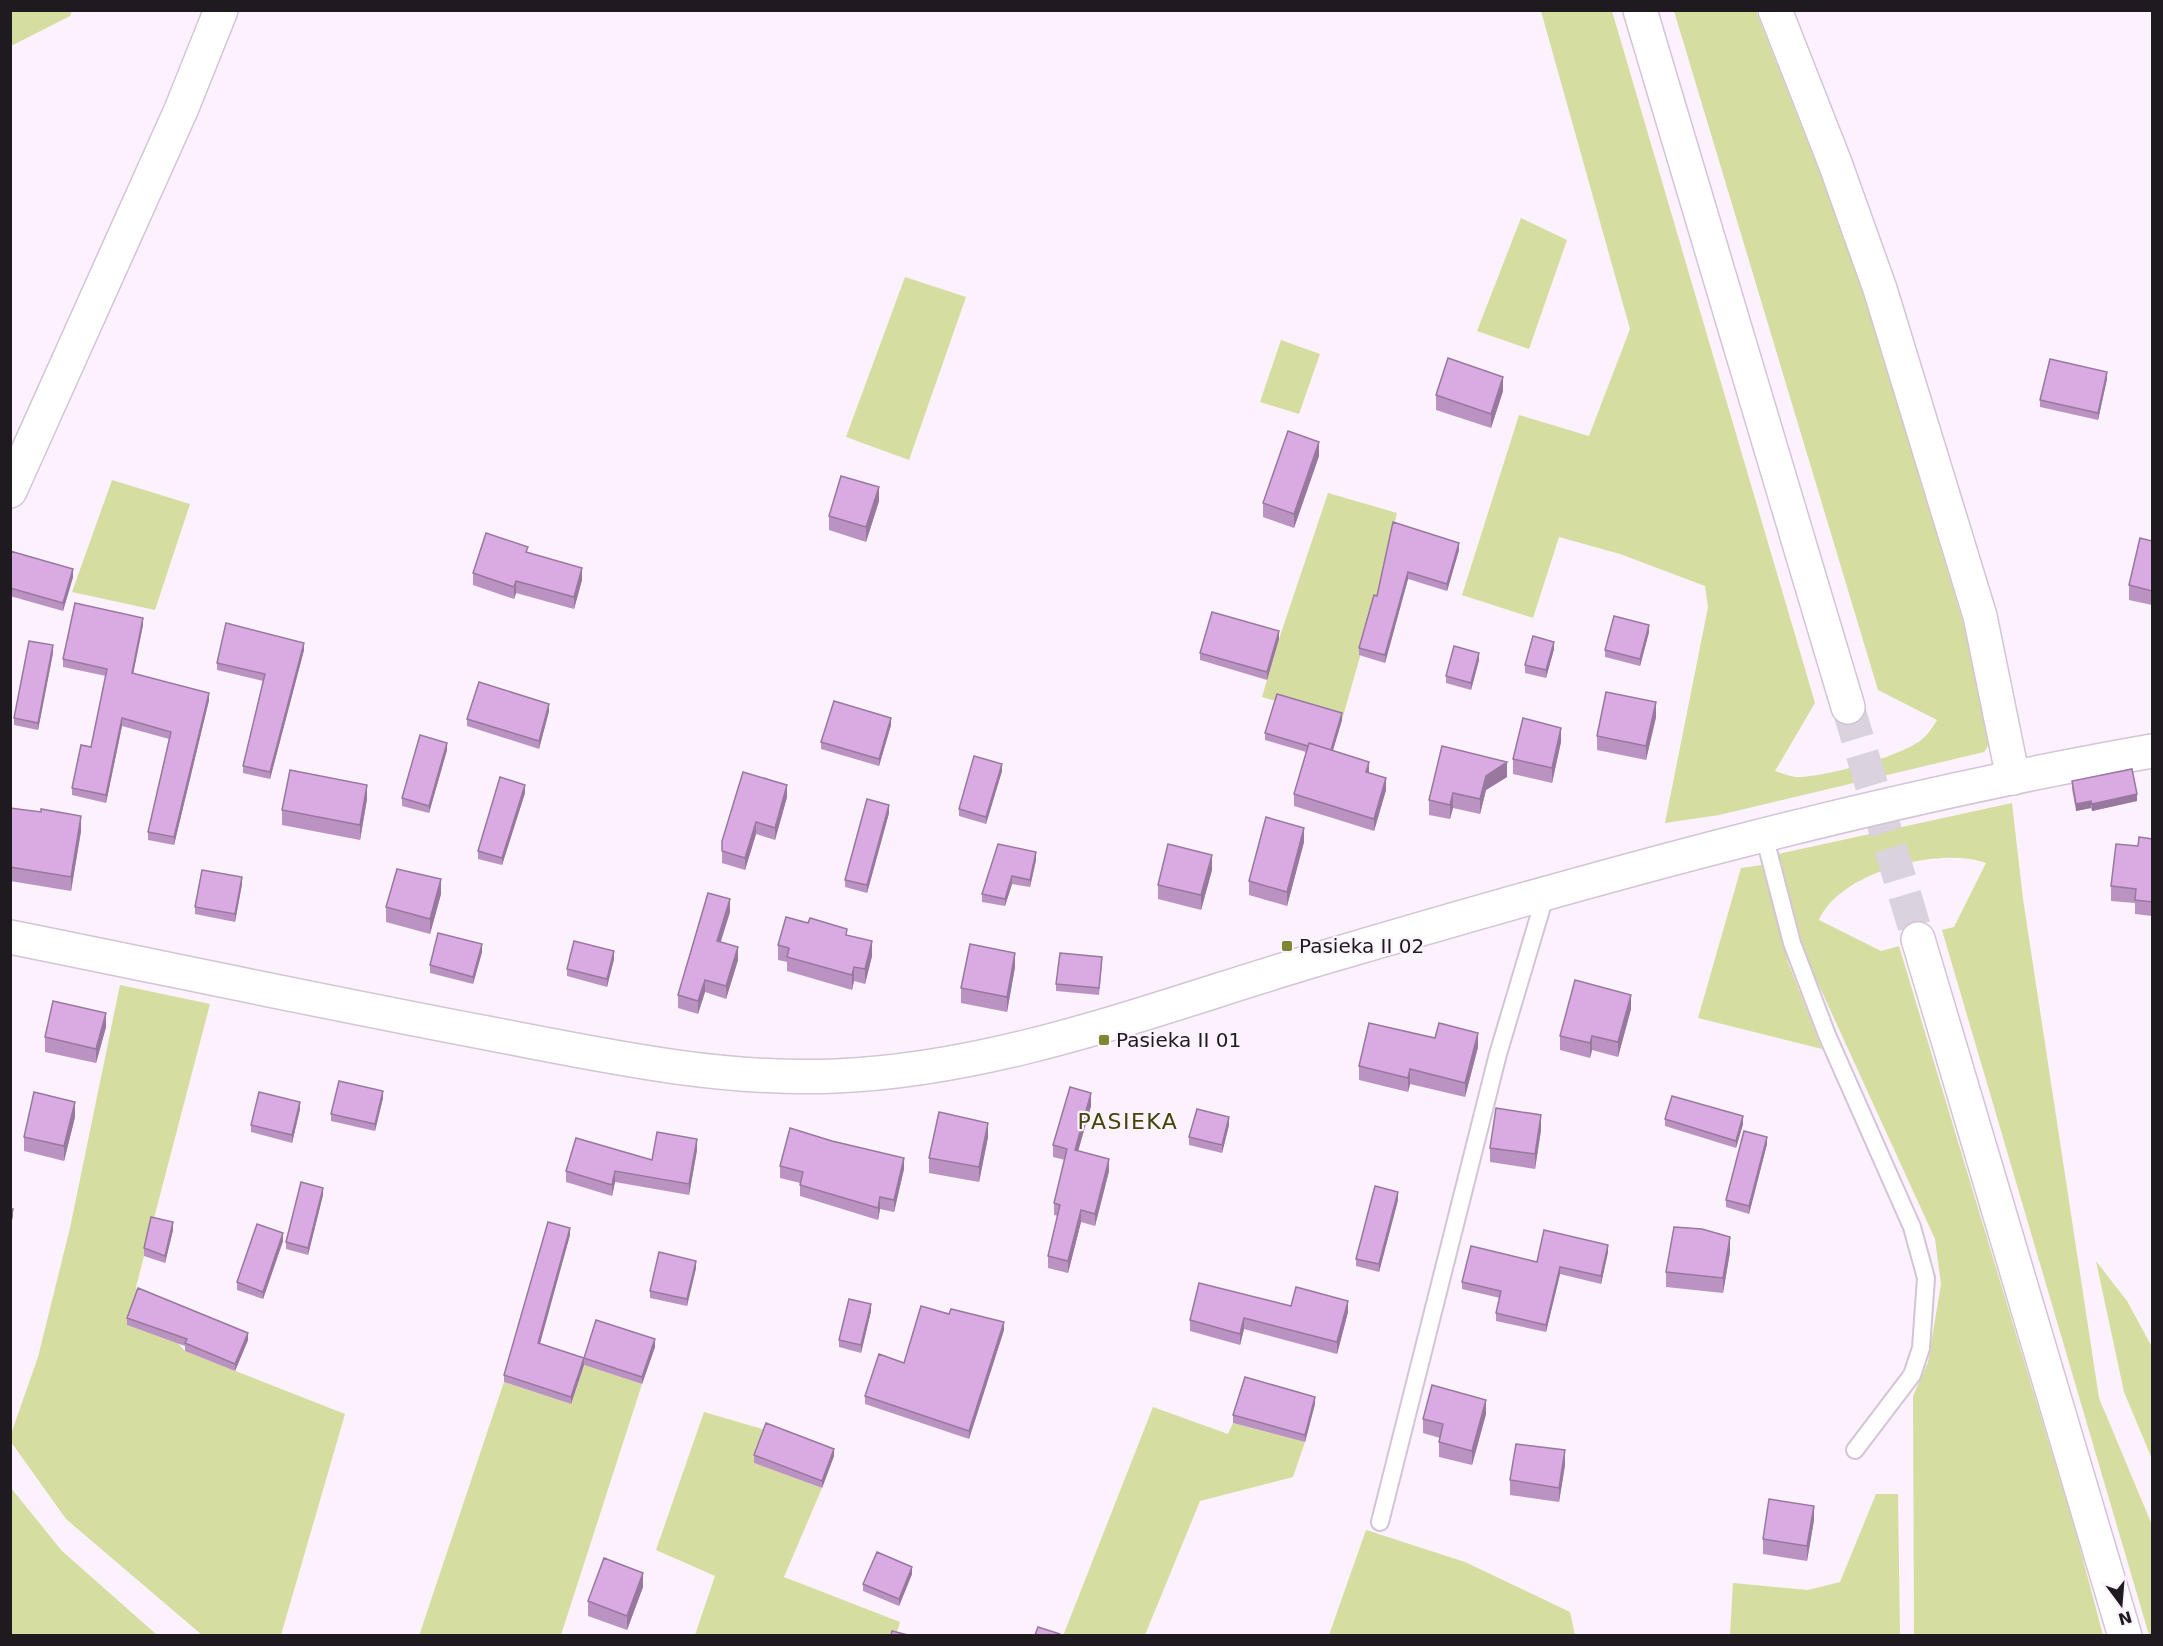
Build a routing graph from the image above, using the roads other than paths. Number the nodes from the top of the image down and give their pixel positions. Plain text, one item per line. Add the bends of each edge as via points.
1 (221, 10) edge
2 (1640, 10) edge
3 (1775, 10) edge
4 (10, 491) edge
5 (1848, 707) tunnel mouth
6 (2152, 751) edge
7 (2013, 778) junction
8 (1764, 835) junction
9 (1546, 893) junction
10 (10, 937) edge
11 (1918, 939) tunnel mouth
12 (1855, 1450) dead end
13 (1380, 1522) dead end
14 (2125, 1635) edge

1 - 4 street via 181,110
2 - 5 street
3 - 7 street via 1847,193 1884,300 1980,616
6 - 7 street
7 - 8 street
8 - 9 street
8 - 12 lane via 1791,943 1912,1227 1926,1278 1921,1348 1911,1374
9 - 10 street via 1041,1042 919,1068 812,1077 733,1074 602,1055
9 - 13 lane via 1498,1054
11 - 14 street

